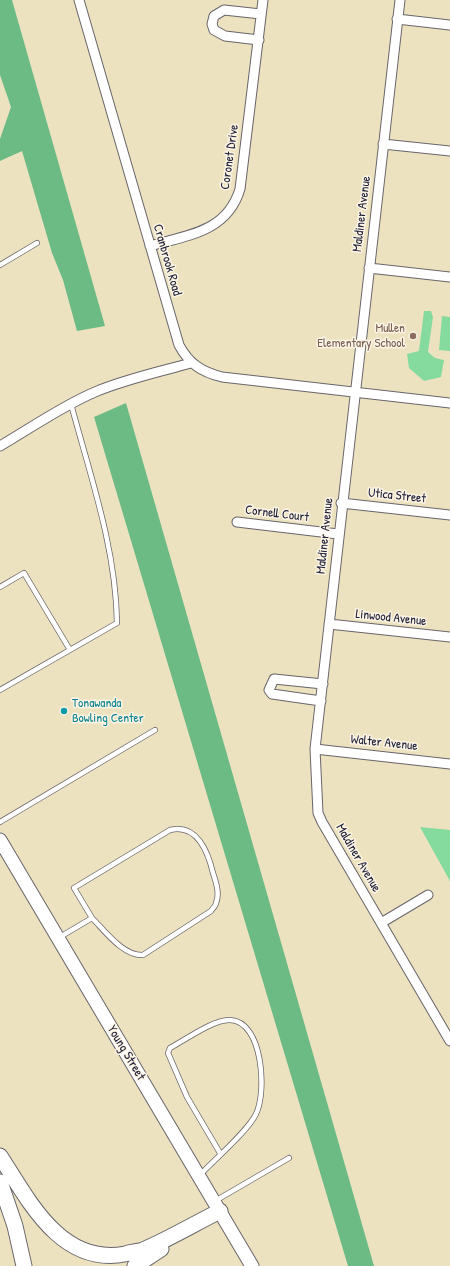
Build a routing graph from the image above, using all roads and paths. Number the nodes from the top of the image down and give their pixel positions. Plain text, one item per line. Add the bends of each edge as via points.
1 (79, 0) edge
2 (263, 0) edge
3 (400, 0) edge
4 (261, 14) junction
5 (397, 19) junction
6 (450, 25) edge
7 (258, 40) junction
8 (383, 144) junction
9 (450, 151) edge
10 (37, 243) dead end
11 (150, 246) junction
12 (0, 265) edge
13 (369, 268) junction
14 (450, 277) edge
15 (192, 363) junction
16 (354, 392) junction
17 (450, 403) edge
18 (71, 404) junction
19 (0, 446) edge
20 (342, 503) junction
21 (450, 515) edge
22 (237, 522) dead end
23 (338, 534) junction
24 (0, 586) edge
25 (329, 624) junction
26 (450, 637) edge
27 (70, 650) junction
28 (323, 684) junction
29 (0, 690) edge
30 (321, 701) junction
31 (155, 730) dead end
32 (314, 749) junction
33 (450, 764) edge
34 (0, 822) edge
35 (0, 840) edge
36 (428, 894) dead end
37 (92, 918) junction
38 (381, 924) junction
39 (58, 938) junction
40 (450, 1041) edge
41 (220, 1153) junction
42 (0, 1156) edge
43 (289, 1158) dead end
44 (199, 1176) junction
45 (0, 1182) edge
46 (217, 1207) junction
47 (24, 1266) edge
48 (135, 1266) edge
49 (252, 1266) edge

1 - 11 street, Cranbrook Road
2 - 4 street, Coronet Drive
3 - 5 street, Maldiner Avenue
4 - 7 street, Coronet Drive
4 - 7 street via 224,10 214,16 212,24 214,30 226,36
5 - 6 street
5 - 8 street, Maldiner Avenue
7 - 11 street, Coronet Drive via 237,200 224,218 208,228
8 - 9 street
8 - 13 street, Maldiner Avenue
10 - 12 lane
11 - 15 street, Cranbrook Road via 179,345
13 - 14 street
13 - 16 street, Maldiner Avenue
15 - 16 street, Cranbrook Road via 209,374 222,377
15 - 18 street via 117,384
16 - 17 street, Cranbrook Road
16 - 20 street, Maldiner Avenue
18 - 19 street
18 - 27 lane via 114,574 117,623
20 - 21 street, Utica Street
20 - 23 street, Maldiner Avenue
22 - 23 street, Cornell Court
23 - 25 street, Maldiner Avenue
24 - 27 lane via 24,573
25 - 26 street, Linwood Avenue
25 - 28 street, Maldiner Avenue
27 - 29 lane
28 - 30 street, Maldiner Avenue
28 - 30 street via 274,679 269,690 279,696
30 - 32 street, Maldiner Avenue
31 - 34 lane
32 - 33 street, Walter Avenue
32 - 38 street, Maldiner Avenue via 318,813
35 - 39 street, Young Street
36 - 38 street
37 - 37 lane via 74,888 170,830 178,828 188,831 196,837 209,855 218,889 216,904 211,911 143,955 127,951
37 - 39 lane
38 - 40 street, Maldiner Avenue
39 - 44 street, Young Street
41 - 41 lane via 255,1115 260,1104 262,1082 261,1064 247,1027 230,1020 215,1024 170,1048 168,1053 187,1097
41 - 44 lane
42 - 46 main road via 53,1231 77,1250 98,1256 142,1250
43 - 46 lane
44 - 46 street, Young Street
45 - 47 main road via 15,1226
46 - 48 main road
46 - 49 street, Young Street

